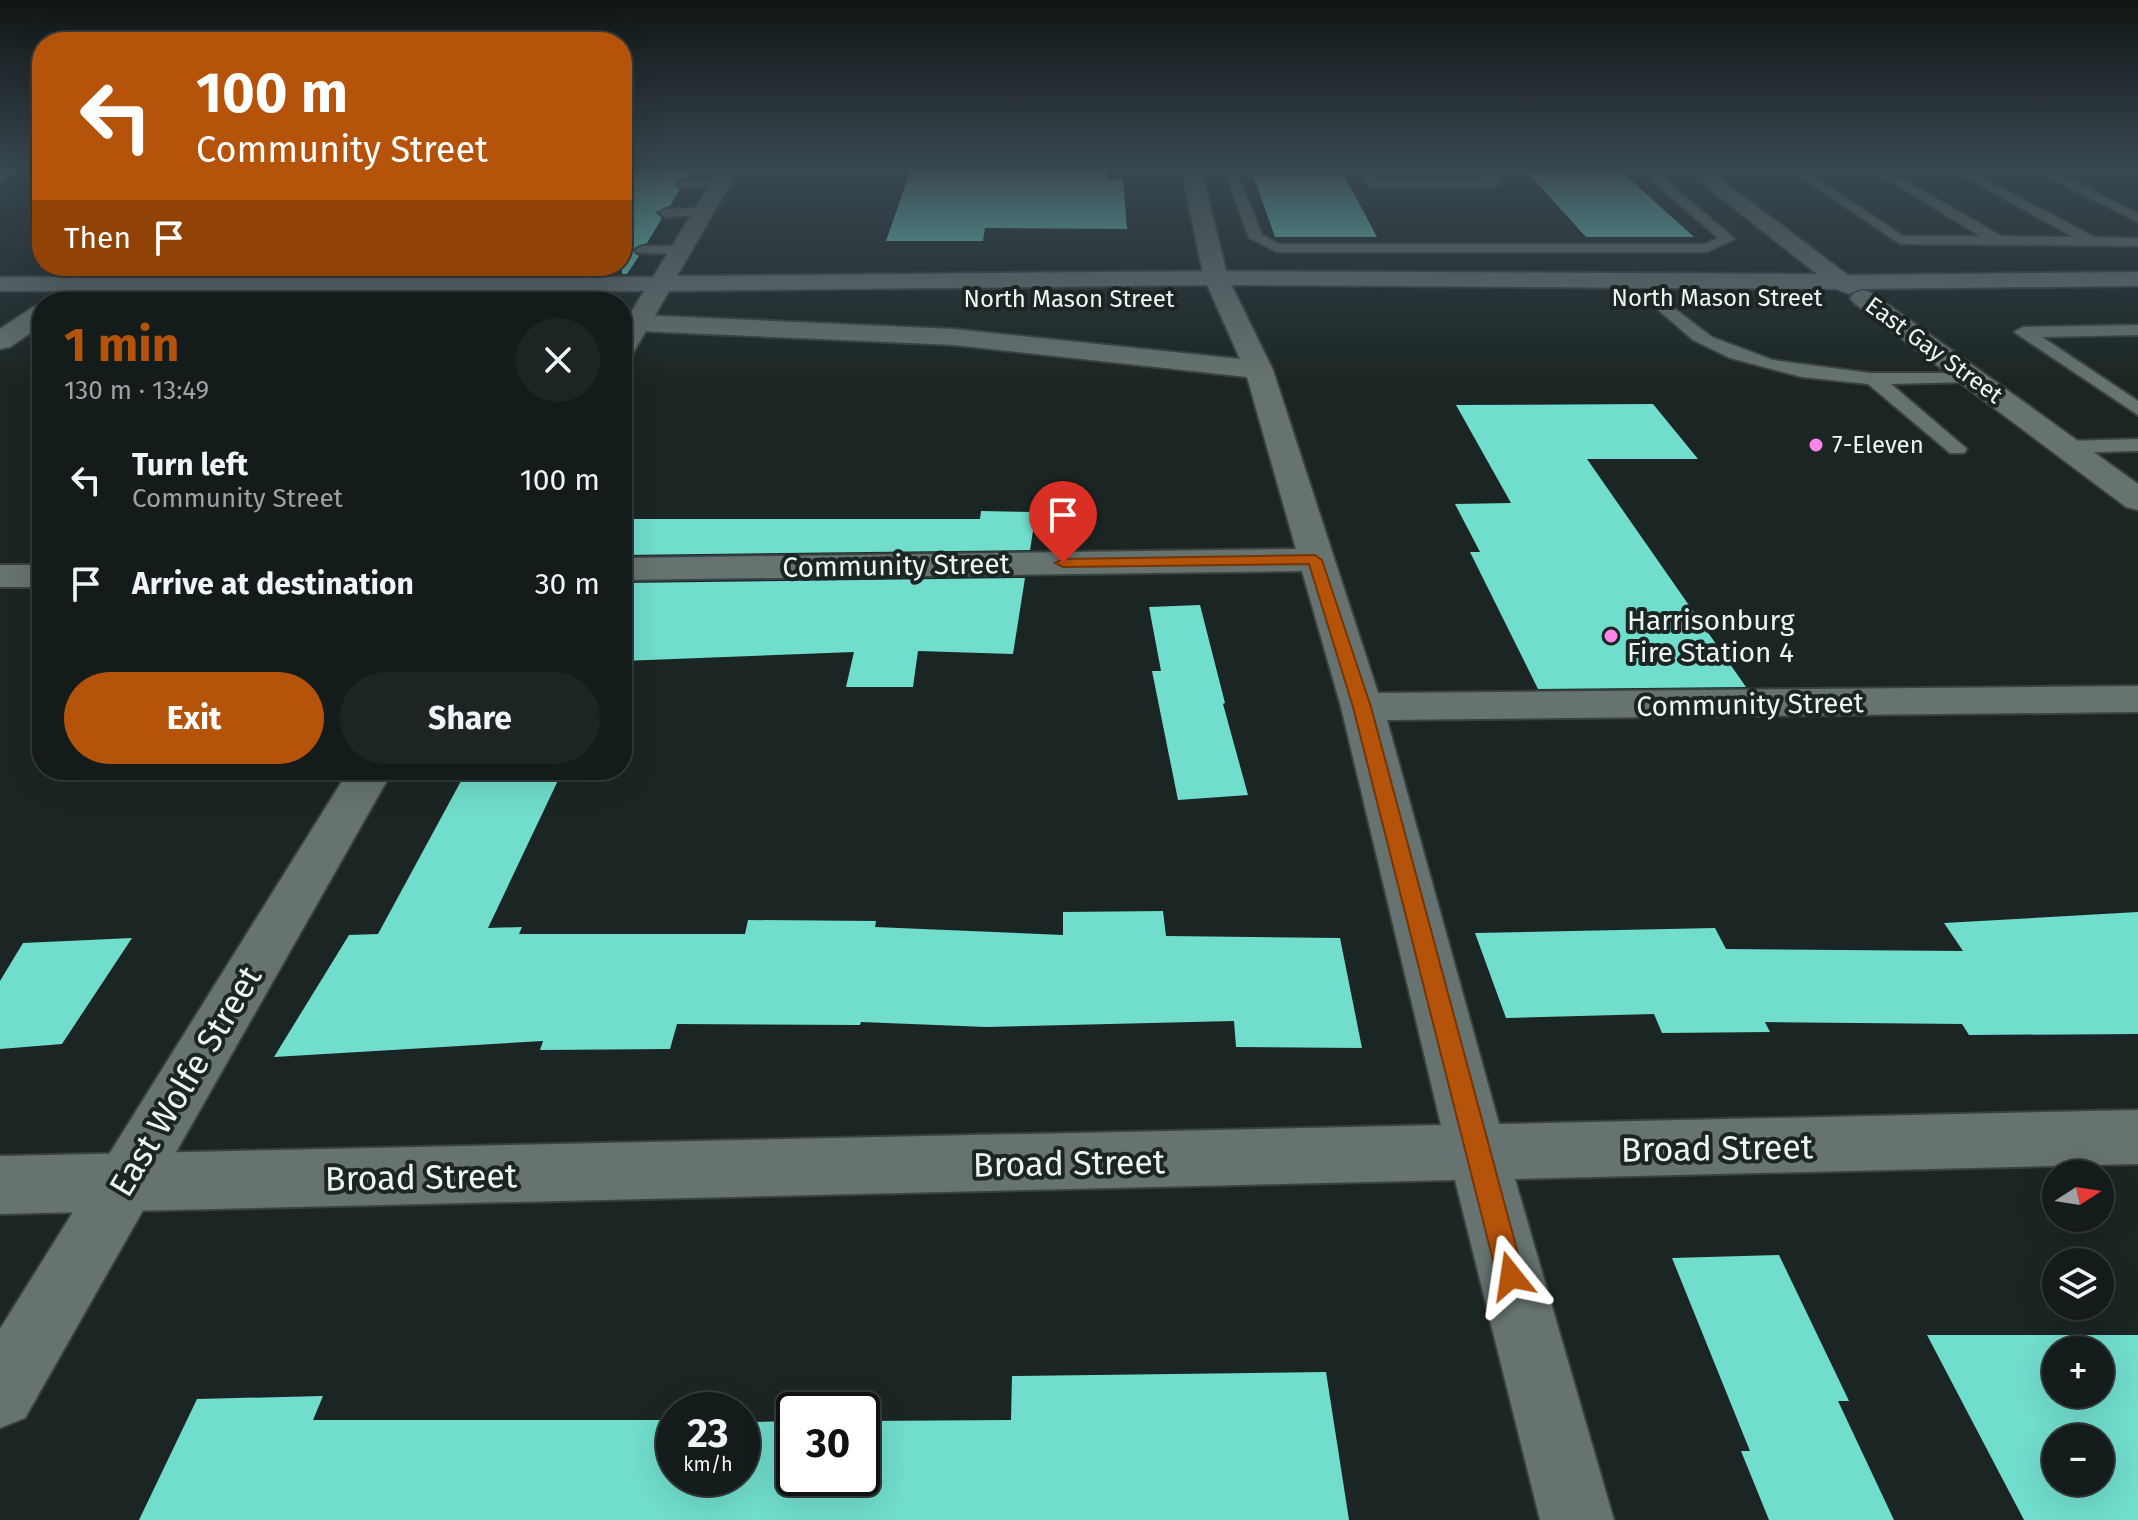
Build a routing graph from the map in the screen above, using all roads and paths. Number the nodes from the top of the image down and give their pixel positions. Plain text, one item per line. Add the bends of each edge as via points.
1 (685, 240) edge
2 (1208, 240) edge
3 (1260, 240) edge
4 (1726, 240) edge
5 (1787, 240) edge
6 (1900, 240) edge
7 (1999, 241) joint
8 (2093, 241) joint
9 (2138, 242) edge
10 (642, 250) dead end
11 (679, 250) junction
12 (101, 276) edge
13 (2138, 279) edge
14 (0, 284) edge
15 (1220, 289) junction
16 (1853, 290) junction
17 (32, 292) edge
18 (76, 292) edge
19 (1654, 298) junction
20 (2138, 298) edge
21 (0, 299) edge
22 (32, 300) edge
23 (632, 302) edge
24 (649, 302) junction
25 (32, 320) edge
26 (2138, 330) edge
27 (2101, 331) junction
28 (632, 332) edge
29 (0, 341) edge
30 (2126, 346) dead end
31 (1259, 370) junction
32 (1971, 377) junction
33 (1872, 378) junction
34 (2138, 409) edge
35 (2138, 445) edge
36 (2065, 447) junction
37 (1957, 449) dead end
38 (2138, 500) edge
39 (1315, 560) junction
40 (632, 569) edge
41 (0, 576) edge
42 (32, 576) edge
43 (2138, 699) edge
44 (1362, 707) junction
45 (365, 780) edge
46 (2138, 1137) edge
47 (1478, 1154) junction
48 (124, 1184) junction
49 (0, 1185) edge
50 (0, 1393) edge
51 (1577, 1520) edge

1 - 11 street
2 - 15 street
3 - 4 lane via 1277,248 1707,248
5 - 16 street, East Gay Street
6 - 7 lane
7 - 8 lane
8 - 9 lane
10 - 11 lane
11 - 24 street
12 - 18 street
13 - 16 street, North Mason Street
14 - 17 street, North Mason Street
15 - 16 street, North Mason Street
15 - 19 street, North Mason Street
15 - 24 street, North Mason Street
15 - 31 street
16 - 19 street, North Mason Street
16 - 20 street, North Mason Street
16 - 32 street, East Gay Street
19 - 33 lane via 1704,340 1762,363
21 - 22 street, North Mason Street
23 - 24 street, North Mason Street
24 - 28 street
24 - 31 street, North Mason Street
25 - 29 street
26 - 27 lane
27 - 30 lane
27 - 34 lane via 2023,332
31 - 39 street
32 - 33 lane
32 - 36 street, East Gay Street
33 - 37 lane
35 - 36 lane
36 - 38 street, East Gay Street
39 - 40 street, Community Street
39 - 44 street
41 - 42 street
43 - 44 street, Community Street
44 - 47 street
45 - 48 street, East Wolfe Street
46 - 47 street, Broad Street
47 - 48 street, Broad Street
47 - 51 street
48 - 49 street, Broad Street
48 - 50 street, East Wolfe Street

